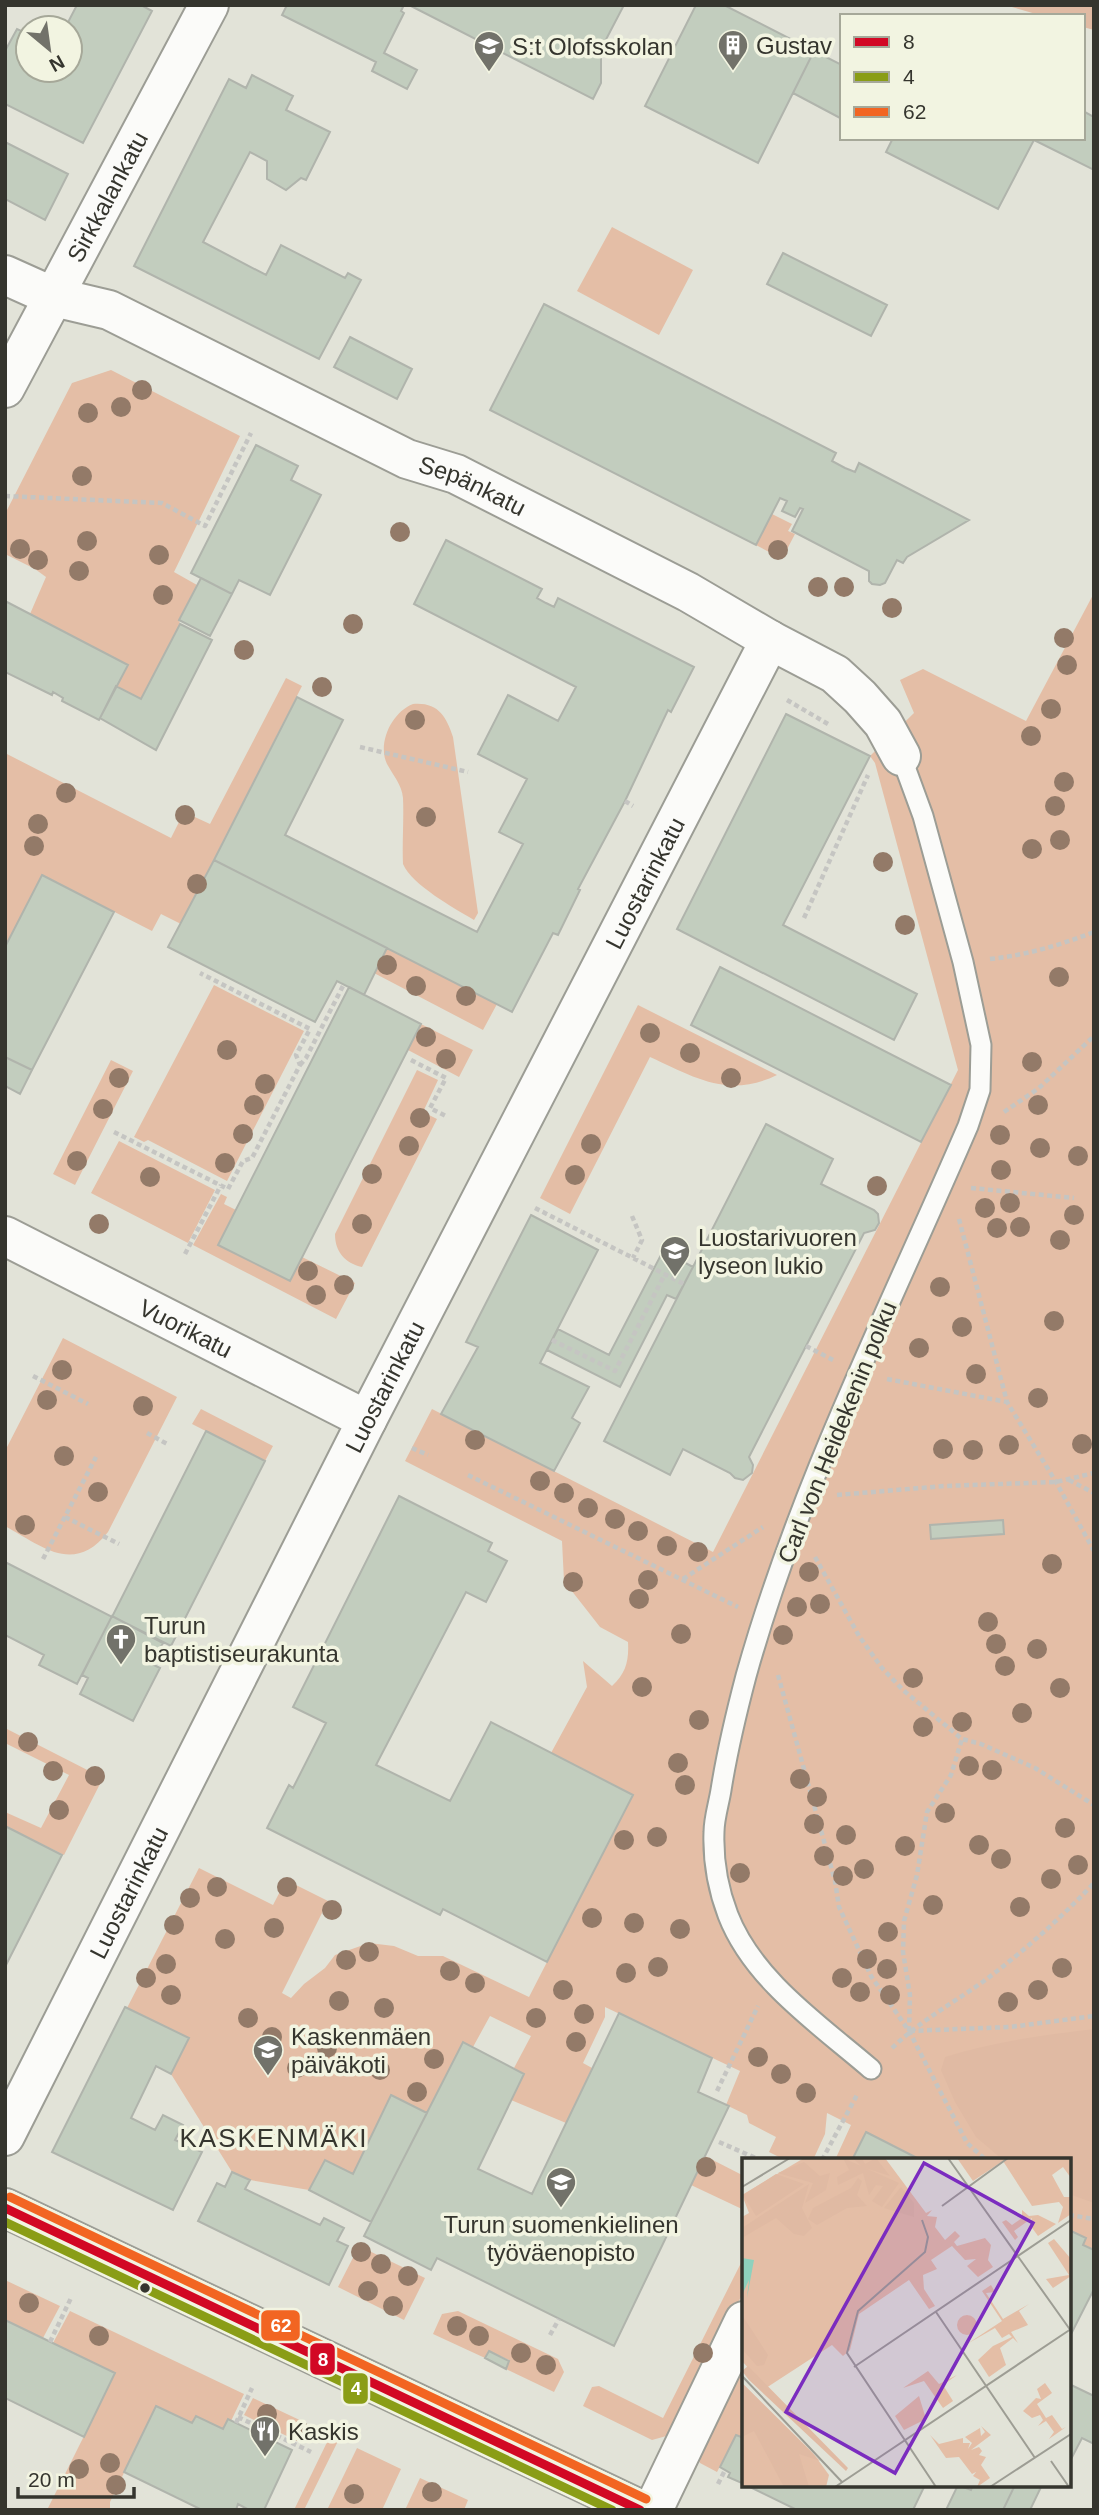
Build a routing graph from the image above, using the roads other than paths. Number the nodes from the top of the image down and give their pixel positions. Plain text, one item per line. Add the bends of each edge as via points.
1 (209, 5) edge
2 (5, 275) edge
3 (54, 297) junction
4 (5, 388) edge
5 (770, 640) junction
6 (887, 760) joint
7 (5, 1236) edge
8 (367, 1420) junction
9 (871, 2069) road end
10 (5, 2136) edge
11 (5, 2208) edge
12 (742, 2325) edge
13 (641, 2510) edge
14 (653, 2510) edge

1 - 3 street, Sirkkalankatu
2 - 3 street, Sepänkatu
3 - 4 street, Sirkkalankatu
3 - 5 street, Sepänkatu via 108,310 407,459 456,474 688,592
5 - 6 street, Sepänkatu via 835,674 860,696 883,723
5 - 8 street, Luostarinkatu
6 - 9 lane, Carl von Heidekenin polku via 923,816 981,1045 980,1090 797,1521 738,1704 714,1831 717,1877 728,1916 751,1957 782,1992
7 - 8 street, Vuorikatu
8 - 10 street, Luostarinkatu
11 - 13 street
12 - 14 street

